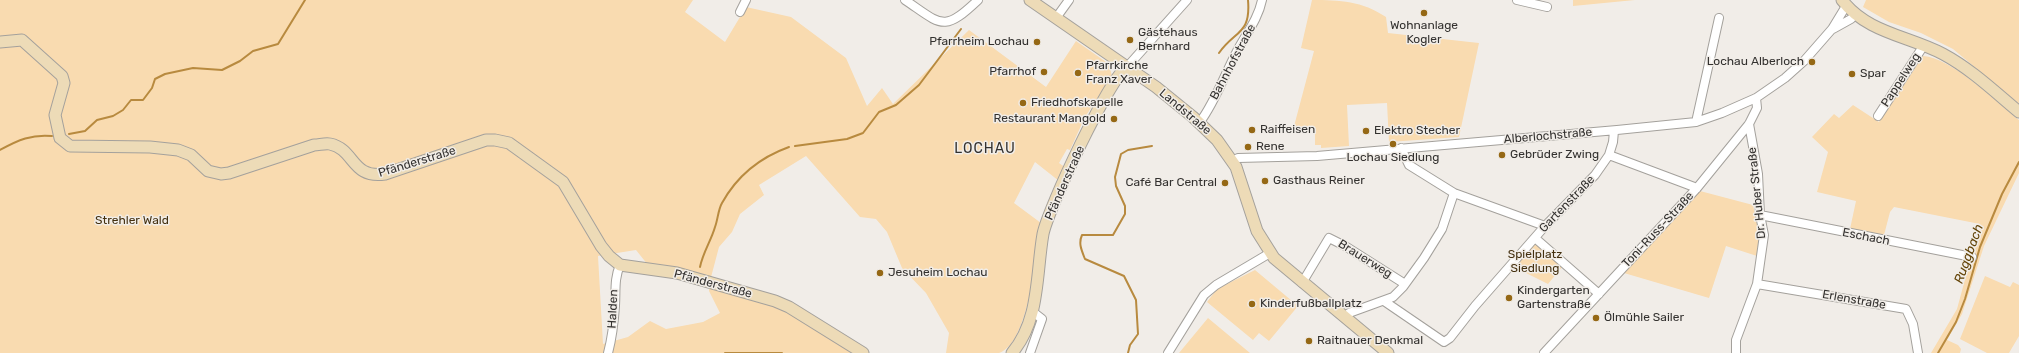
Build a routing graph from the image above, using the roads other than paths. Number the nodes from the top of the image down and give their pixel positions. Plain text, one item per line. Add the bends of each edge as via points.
1 (746, 0) edge
2 (905, 0) edge
3 (978, 0) edge
4 (1030, 0) edge
5 (1069, 0) edge
6 (1187, 0) edge
7 (1262, 0) edge
8 (1517, 0) edge
9 (1844, 3) edge
10 (1547, 7) dead end
11 (740, 12) dead end
12 (1855, 14) junction
13 (1056, 18) junction
14 (1719, 18) dead end
15 (1832, 29) junction
16 (0, 42) edge
17 (1924, 45) junction
18 (1128, 67) junction
19 (1756, 98) junction
20 (2019, 112) edge
21 (1878, 116) dead end
22 (1200, 122) junction
23 (1696, 122) junction
24 (1749, 124) junction
25 (1614, 131) junction
26 (1401, 148) junction
27 (1609, 155) junction
28 (1233, 161) junction
29 (1698, 188) junction
30 (1454, 193) junction
31 (1760, 215) junction
32 (1545, 226) junction
33 (1535, 238) junction
34 (1270, 253) junction
35 (1972, 257) dead end
36 (620, 265) junction
37 (1302, 283) junction
38 (1405, 284) junction
39 (1757, 284) junction
40 (1599, 294) junction
41 (1384, 301) junction
42 (1033, 312) junction
43 (1345, 318) junction
44 (608, 353) edge
45 (863, 353) edge
46 (1012, 353) edge
47 (1030, 353) edge
48 (1168, 353) edge
49 (1388, 353) edge
50 (1544, 353) edge
51 (1736, 353) edge
52 (1918, 353) edge

1 - 11 street
2 - 3 street via 932,19 944,22 958,18
4 - 13 street, Landstraße
5 - 13 street
6 - 18 street
7 - 22 street, Bahnhofstraße via 1256,19
8 - 10 street
9 - 12 street
9 - 15 street, Alberlochstraße
12 - 15 street, Alberlochstraße via 1851,19
12 - 17 street via 1878,29
13 - 18 street, Landstraße
14 - 23 street
15 - 19 street, Alberlochstraße via 1804,61
16 - 36 street, Pfänderstraße via 22,40 62,76 64,83 55,115 60,138 70,146 178,150 190,155 208,171 220,174 328,143 342,150 363,171 375,176 486,140 509,143 563,182 601,246
17 - 20 street via 1956,61
17 - 21 street, Pappelweg
18 - 22 street, Landstraße
18 - 42 street, Pfänderstraße via 1119,74 1104,99 1050,210
19 - 23 street, Alberlochstraße via 1722,114
19 - 24 street, Toni-Russ-Straße via 1757,108
22 - 28 street, Landstraße
23 - 25 street, Alberlochstraße
24 - 29 street, Toni-Russ-Straße
24 - 31 street, Dr. Huber Straße via 1758,174
25 - 26 street, Alberlochstraße
25 - 27 street, Gartenstraße
26 - 28 street, Alberlochstraße via 1317,156 1240,158
26 - 30 street via 1409,165
27 - 29 street
27 - 32 street, Gartenstraße via 1595,175
28 - 34 street, Landstraße via 1257,231
29 - 40 street, Toni-Russ-Straße
30 - 32 street
30 - 38 street via 1442,229
31 - 35 street, Eschach
31 - 39 street, Dr. Huber Straße via 1764,235
32 - 33 street, Gartenstraße
33 - 40 street
33 - 41 street, Gartenstraße via 1444,342
34 - 37 street, Landstraße
34 - 48 street via 1204,295
36 - 44 street, Halden via 615,280 615,304
36 - 45 street, Pfänderstraße via 677,273 775,301
37 - 38 street, Brauerweg via 1329,238
37 - 43 street, Landstraße
38 - 41 street via 1393,297
39 - 51 street, Dr. Huber Straße via 1736,340
39 - 52 street, Erlenstraße via 1906,309 1913,324
40 - 50 street, Toni-Russ-Straße
41 - 43 street via 1349,313
42 - 46 street, Pfänderstraße via 1026,331
42 - 47 street via 1042,319
43 - 49 street, Landstraße

